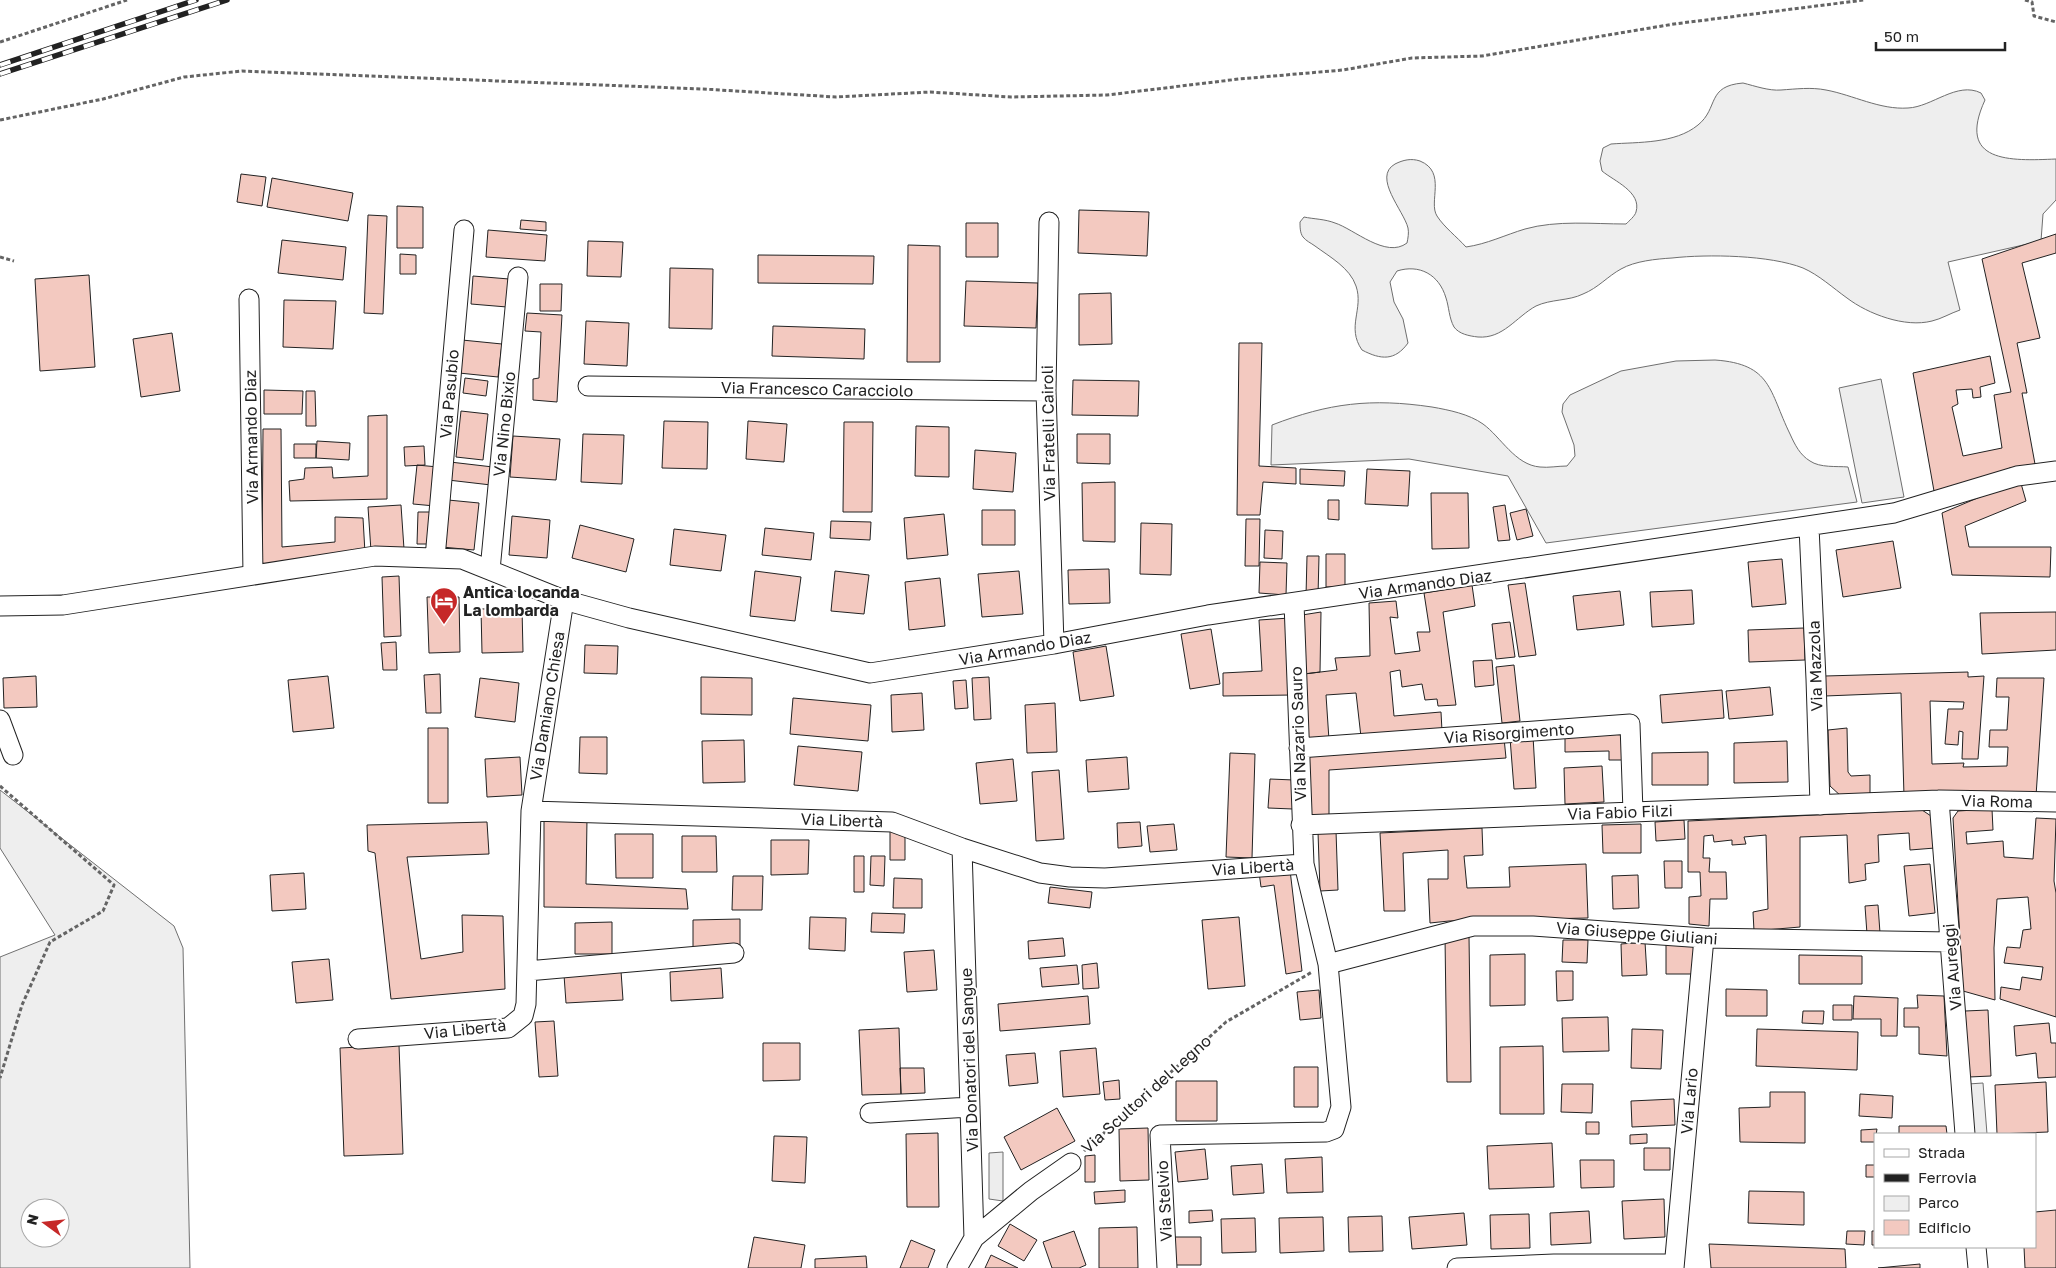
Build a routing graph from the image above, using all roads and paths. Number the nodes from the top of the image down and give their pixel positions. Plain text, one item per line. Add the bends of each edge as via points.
1 (127, 0) edge
2 (1864, 0) edge
3 (2025, 0) edge
4 (2056, 22) edge
5 (0, 42) edge
6 (0, 120) edge
7 (1049, 222) dead end
8 (464, 230) dead end
9 (0, 257) edge
10 (14, 261) dead end
11 (518, 278) dead end
12 (249, 299) dead end
13 (588, 386) dead end
14 (1046, 391) junction
15 (2056, 471) edge
16 (1809, 527) junction
17 (434, 558) junction
18 (490, 570) junction
19 (252, 575) junction
20 (564, 600) junction
21 (1294, 603) junction
22 (0, 606) edge
23 (1054, 644) junction
24 (0, 720) edge
25 (1299, 748) junction
26 (13, 755) dead end
27 (0, 786) edge
28 (1938, 800) junction
29 (2056, 802) edge
30 (1820, 805) junction
31 (531, 812) junction
32 (1634, 812) junction
33 (1301, 825) junction
34 (962, 848) junction
35 (1304, 864) junction
36 (1704, 938) junction
37 (1950, 942) junction
38 (734, 953) dead end
39 (1328, 964) junction
40 (527, 971) junction
41 (358, 1039) dead end
42 (0, 1078) edge
43 (970, 1107) junction
44 (870, 1113) dead end
45 (1965, 1133) edge
46 (1160, 1135) joint
47 (1071, 1163) joint
48 (974, 1238) junction
49 (1976, 1248) edge
50 (1674, 1266) edge
51 (957, 1268) edge
52 (1167, 1268) edge
53 (1458, 1268) edge
54 (1978, 1268) edge

1 - 5 path
2 - 6 path via 1674,24 1482,56 1412,58 1343,70 1107,95 1011,97 930,92 836,97 242,71 184,77 103,99
3 - 4 path via 2032,2 2034,16
7 - 14 street, Via Fratelli Cairoli
8 - 17 street, Via Pasubio
9 - 10 path
11 - 18 street, Via Nino Bixio
12 - 19 street, Via Armando Diaz
13 - 14 street, Via Francesco Caracciolo
14 - 23 street, Via Fratelli Cairoli
15 - 16 street, Via Armando Diaz via 2017,476 1894,513
16 - 21 street, Via Armando Diaz
16 - 30 street, Via Mazzola
17 - 18 street, Via Armando Diaz via 462,559
17 - 19 street, Via Armando Diaz via 374,556
18 - 20 street, Via Armando Diaz
19 - 22 street, Via Armando Diaz via 63,605
20 - 23 street, Via Armando Diaz via 870,673
20 - 31 street, Via Damiano Chiesa
21 - 23 street, Via Armando Diaz via 1208,615
21 - 25 street, Via Nazario Sauro
24 - 26 street
25 - 32 street, Via Risorgimento via 1630,724
25 - 33 street, Via Nazario Sauro
27 - 42 path via 114,885 104,911 50,942 22,1005
28 - 29 street, Via Roma
28 - 30 street, Via Fabio Filzi
28 - 37 street, Via Aureggi
30 - 32 street, Via Fabio Filzi
31 - 34 street, Via Libertà via 892,822
31 - 40 street, Via Libertà
32 - 33 street, Via Fabio Filzi
33 - 35 street, Via Nazario Sauro
34 - 35 street, Via Libertà via 1040,872 1070,877 1105,878
34 - 43 street, Via Donatori del Sangue
35 - 39 street, Via Nazario Sauro
36 - 37 street, Via Giuseppe Giuliani
36 - 39 street, Via Giuseppe Giuliani via 1534,926 1473,926
36 - 50 street, Via Lario
37 - 45 street, Via Aureggi
38 - 40 street
39 - 46 street, Via Nazario Sauro via 1341,1107 1334,1129 1326,1132
39 - 47 path, Via Scultori del Legno via 1226,1022
40 - 41 street, Via Libertà via 523,1016 508,1028
43 - 44 street
43 - 48 street, Via Donatori del Sangue
46 - 52 street, Via Stelvio
47 - 48 street, Via Scultori del Legno
48 - 51 street
49 - 54 street
50 - 53 street via 1554,1264

